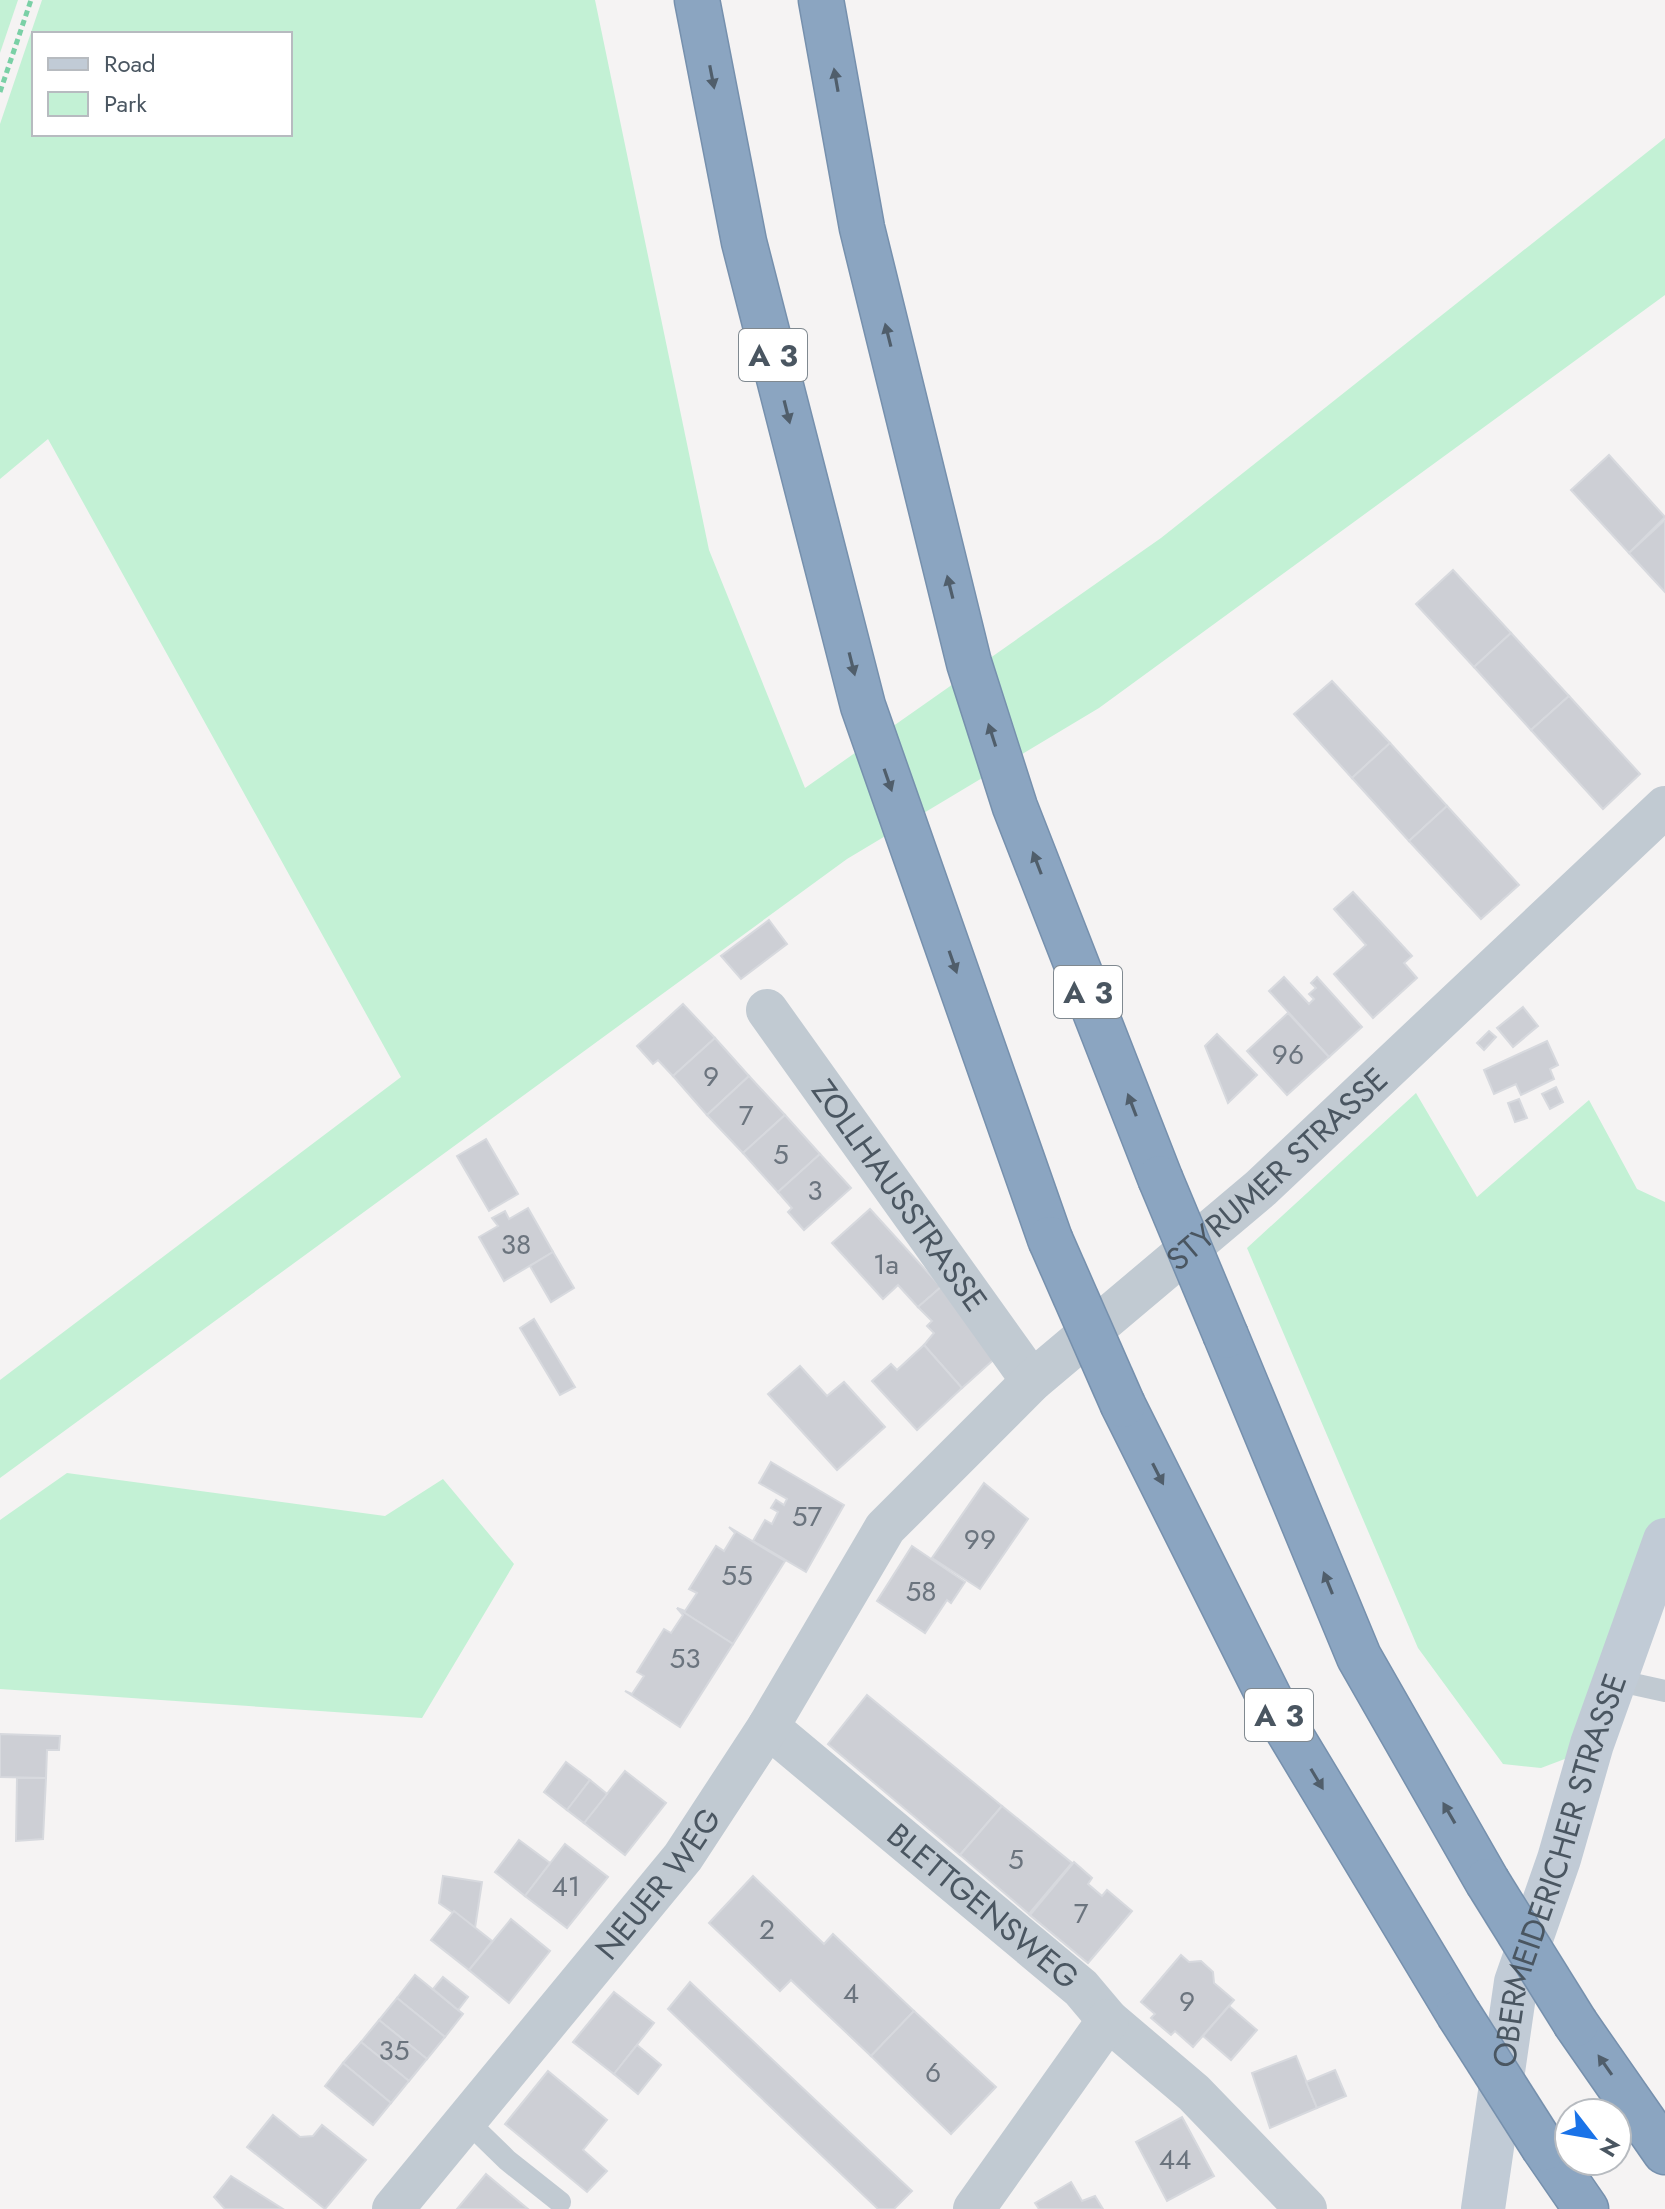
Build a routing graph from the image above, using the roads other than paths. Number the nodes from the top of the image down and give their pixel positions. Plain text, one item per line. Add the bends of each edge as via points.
1 (697, 0) edge
2 (821, 0) edge
3 (1665, 807) edge
4 (767, 1010) dead end
5 (1032, 1381) junction
6 (885, 1528) joint
7 (1665, 1540) edge
8 (1615, 1680) junction
9 (1665, 1691) edge
10 (768, 1727) junction
11 (1108, 2020) junction
12 (466, 2120) junction
13 (1665, 2152) edge
14 (560, 2202) dead end
15 (393, 2209) edge
16 (974, 2209) edge
17 (1306, 2209) edge
18 (1483, 2209) edge
19 (1586, 2209) edge

1 -> 19 highway, A 3, bridge via 744,242 863,706 1050,1239 1123,1405 1275,1709 1458,2013
13 -> 2 highway, A 3, bridge via 1576,2024 1487,1881 1359,1657 1160,1178 1015,807 969,663 862,228
3 - 5 street, STYRUMER STRASSE via 1261,1188
4 - 5 street, ZOLLHAUSSTRASSE
5 - 6 street, STYRUMER STRASSE
6 - 10 street, NEUER WEG
7 - 8 main road, OBERMEIDERICHER STRASSE
8 - 9 lane
8 - 18 main road, OBERMEIDERICHER STRASSE via 1516,1982
10 - 11 street, BLETTGENSWEG via 1081,1988
10 - 12 street, NEUER WEG via 683,1857
11 - 16 street
11 - 17 street, BLETTGENSWEG via 1194,2093
12 - 14 lane
12 - 15 street, NEUER WEG

